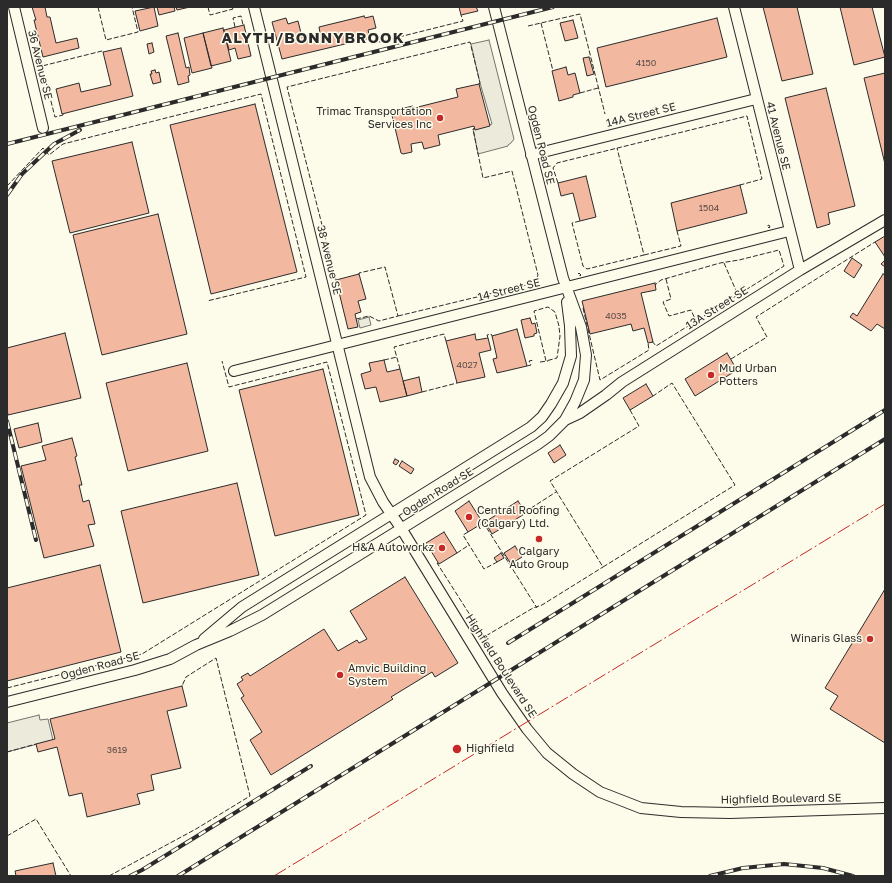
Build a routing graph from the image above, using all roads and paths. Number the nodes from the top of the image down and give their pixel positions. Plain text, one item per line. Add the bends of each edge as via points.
1 (14, 7) edge
2 (254, 7) edge
3 (494, 7) edge
4 (734, 7) edge
5 (756, 99) junction
6 (43, 128) dead end
7 (531, 155) junction
8 (885, 220) edge
9 (789, 231) junction
10 (800, 270) junction
11 (565, 288) junction
12 (338, 345) junction
13 (234, 371) dead end
14 (565, 420) junction
15 (391, 514) junction
16 (401, 528) junction
17 (196, 645) junction
18 (7, 702) edge
19 (885, 808) edge

1 - 6 street, 36 Avenue SE
2 - 12 street, 38 Avenue SE
3 - 7 street, Ogden Road SE
4 - 5 street, 41 Avenue SE
5 - 7 street, 14A Street SE
5 - 9 street, 41 Avenue SE
7 - 11 street, Ogden Road SE
8 - 10 street, 13A Street SE
9 - 10 street, 41 Avenue SE
9 - 11 street, 14 Street SE
10 - 14 street, 13A Street SE via 622,382 580,413
11 - 12 street, 14 Street SE
11 - 14 street, Ogden Road SE via 581,328 586,355 584,380
11 - 15 street, Ogden Road SE via 570,326 570,356 563,384 542,417 531,428
12 - 13 street, 14 Street SE
12 - 15 street, 38 Avenue SE via 370,477
14 - 16 street, Ogden Road SE via 538,444
15 - 16 street, Highfield Boulevard SE
15 - 17 street, Ogden Road SE via 242,607
16 - 17 street, Ogden Road SE via 262,615
16 - 19 street, Highfield Boulevard SE via 502,694 527,729 547,753 600,792 641,808 681,812
17 - 18 street, Ogden Road SE via 170,659 135,670

